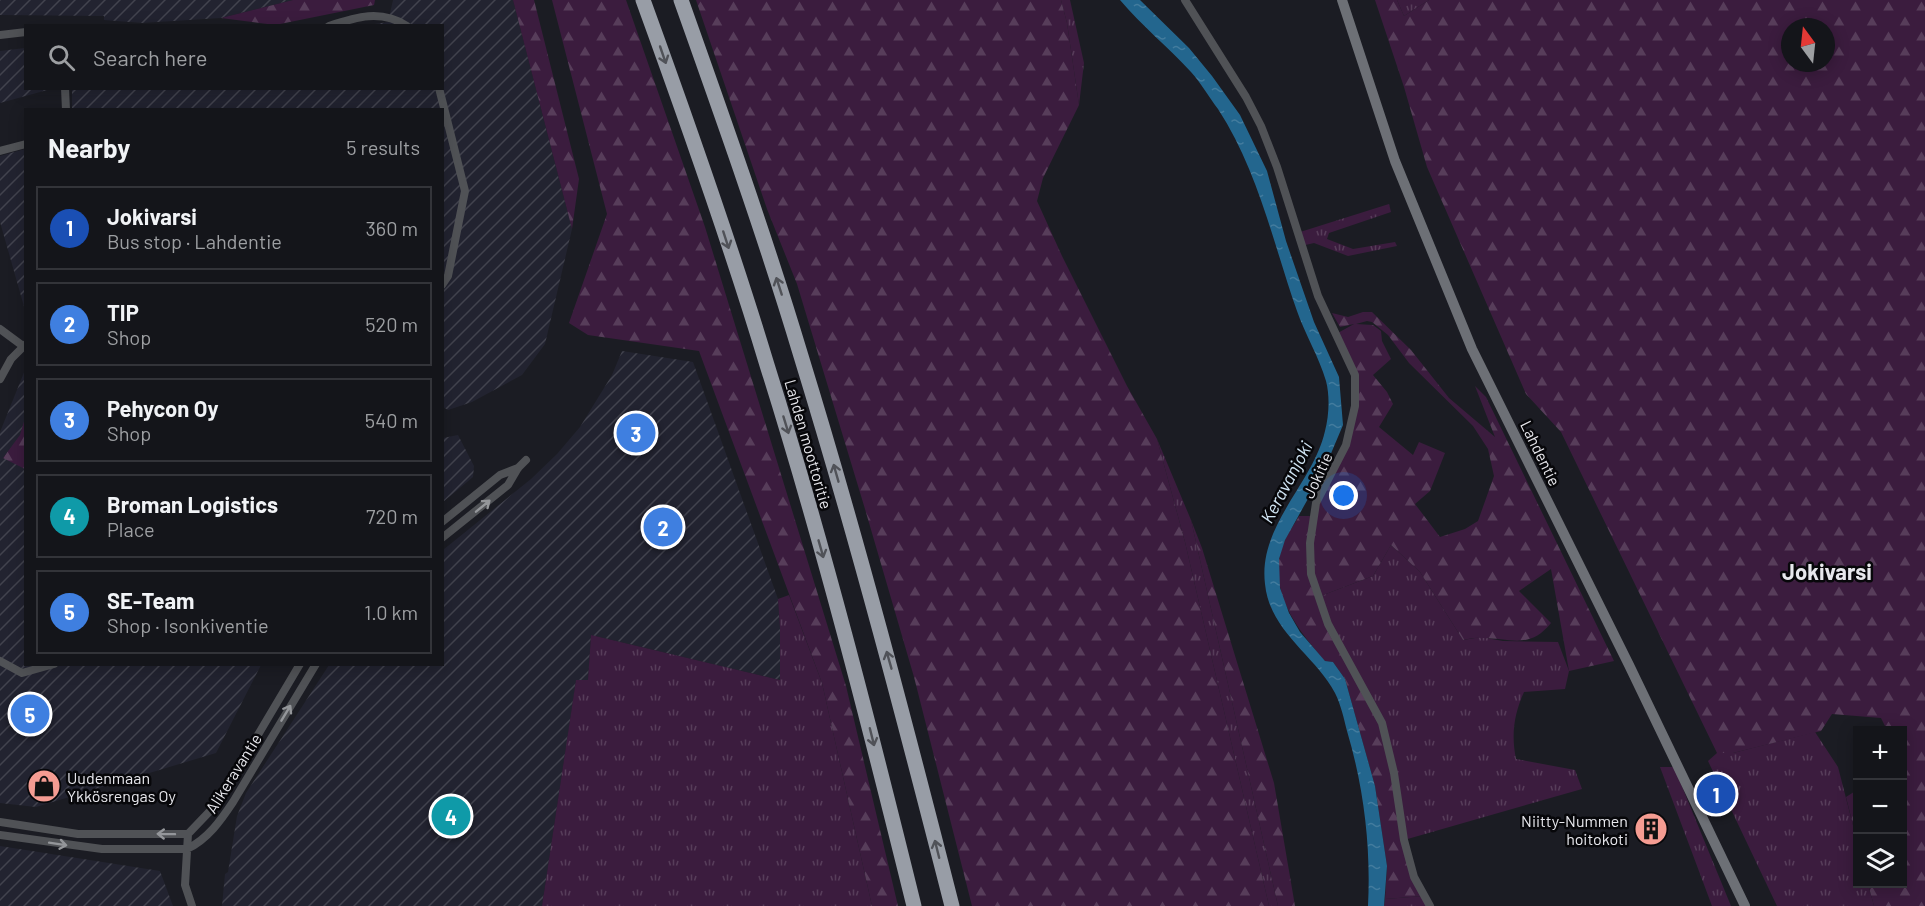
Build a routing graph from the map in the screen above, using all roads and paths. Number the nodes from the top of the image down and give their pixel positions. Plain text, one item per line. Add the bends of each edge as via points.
1 (644, 0) edge
2 (681, 0) edge
3 (1185, 0) edge
4 (1342, 0) edge
5 (336, 24) edge
6 (404, 24) edge
7 (24, 32) edge
8 (0, 35) edge
9 (65, 90) edge
10 (440, 90) edge
11 (66, 108) edge
12 (24, 145) edge
13 (0, 151) edge
14 (444, 282) edge
15 (0, 329) edge
16 (24, 345) edge
17 (0, 379) edge
18 (526, 460) dead end
19 (518, 468) junction
20 (444, 520) edge
21 (444, 536) edge
22 (0, 661) edge
23 (47, 666) edge
24 (299, 666) edge
25 (315, 666) edge
26 (0, 822) edge
27 (188, 834) junction
28 (0, 835) edge
29 (188, 849) junction
30 (192, 906) edge
31 (914, 906) edge
32 (952, 906) edge
33 (1430, 906) edge
34 (1745, 906) edge

1 -> 31 highway, Lahden moottoritie via 767,364 858,681
32 -> 2 highway, Lahden moottoritie via 894,677 804,365
3 - 33 street, Jokitie via 1260,126 1318,296 1355,375 1356,406 1346,445 1316,503 1310,543 1311,574 1328,624 1382,723 1413,877
4 - 34 main road, Lahdentie via 1395,161 1472,349
5 - 6 street via 376,15
7 - 8 street
9 - 11 street
10 - 14 street via 465,191
12 - 13 street
15 - 16 street
16 - 17 street
18 - 19 street
19 - 20 street via 500,475
21 -> 19 street via 508,485
22 - 23 street via 22,673
24 - 27 street, Alikeravantie via 227,787
29 -> 25 street, Alikeravantie via 220,820
27 -> 26 street via 78,834
27 - 29 street
28 -> 29 street via 93,848
29 - 30 street via 185,885

